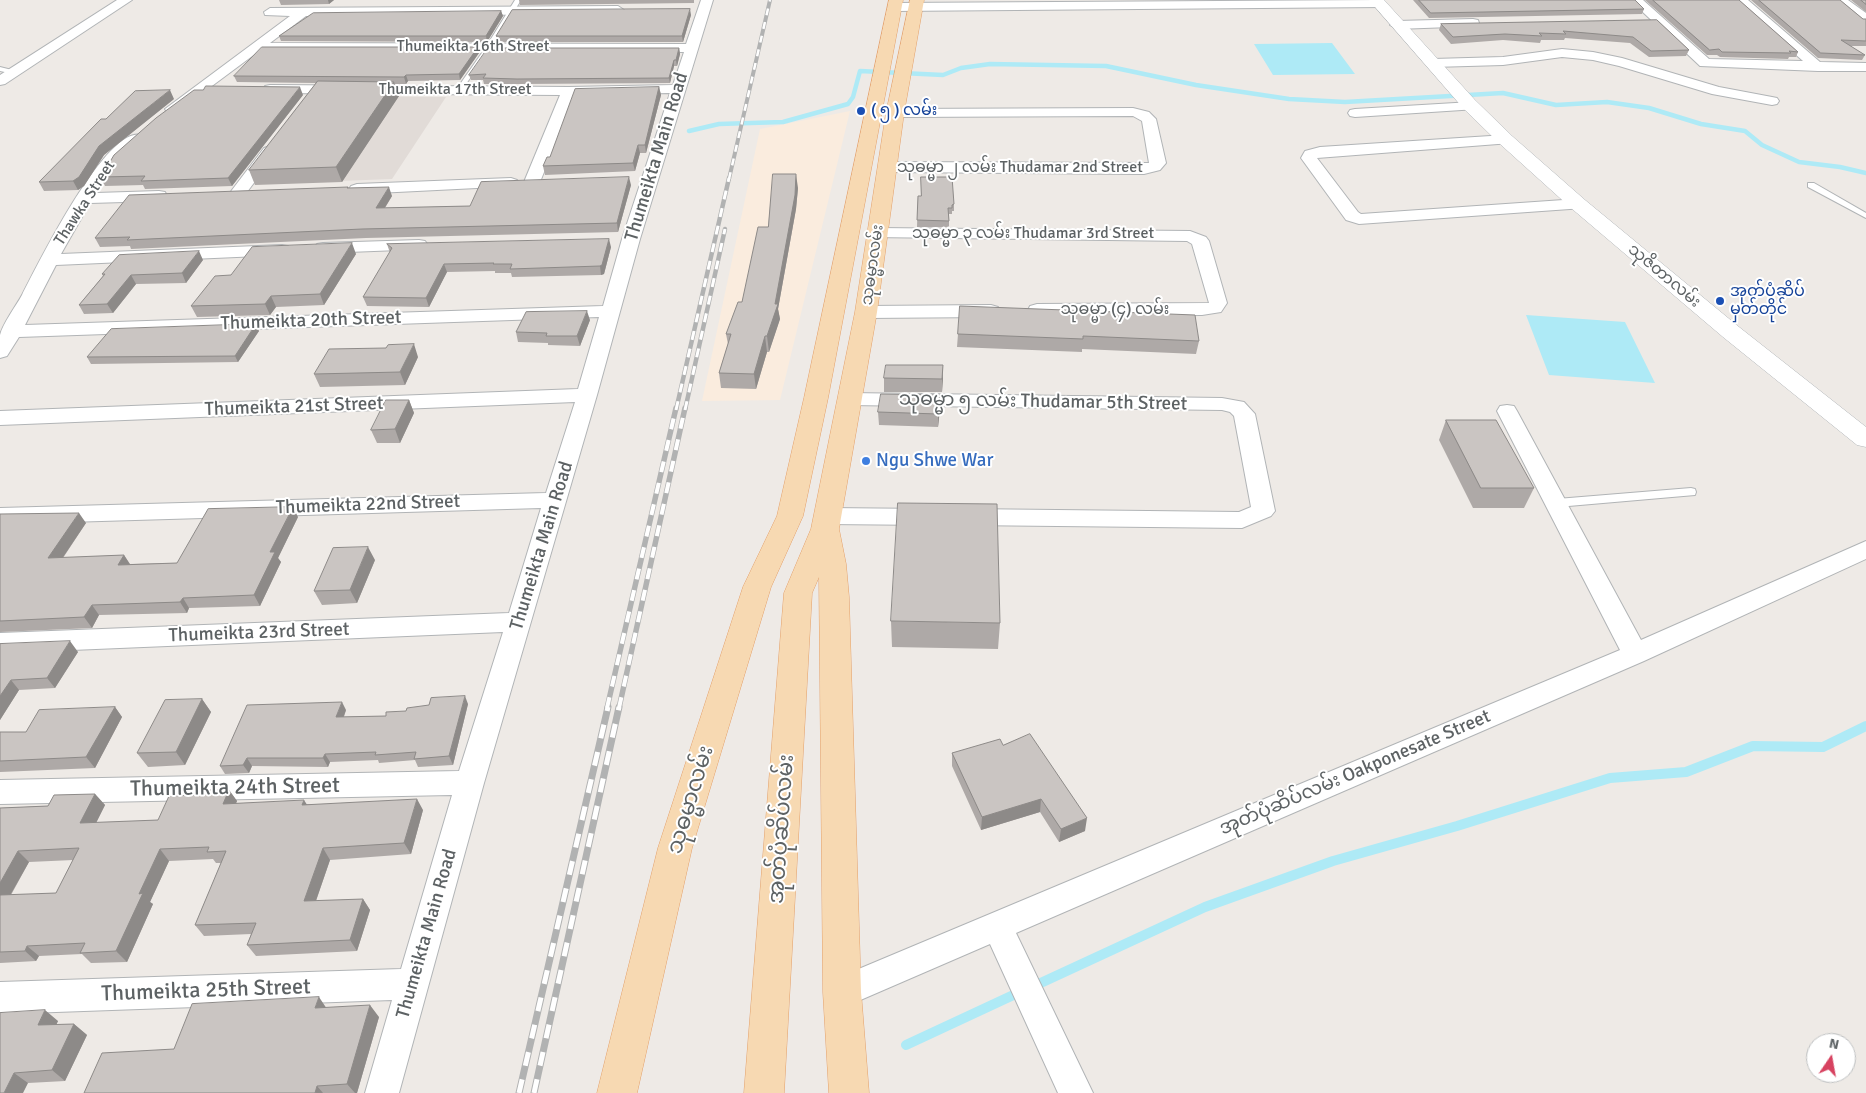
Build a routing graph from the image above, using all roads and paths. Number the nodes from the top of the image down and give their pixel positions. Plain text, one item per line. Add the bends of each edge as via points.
1 (126, 0) edge
2 (281, 0) edge
3 (1636, 0) edge
4 (1740, 0) edge
5 (1840, 0) edge
6 (1378, 2) edge
7 (1038, 3) edge
8 (895, 4) edge
9 (916, 4) edge
10 (515, 5) edge
11 (701, 6) edge
12 (627, 10) edge
13 (303, 12) junction
14 (1866, 19) edge
15 (1657, 20) junction
16 (1638, 21) edge
17 (1484, 23) edge
18 (1397, 25) junction
19 (255, 47) junction
20 (490, 47) junction
21 (691, 48) junction
22 (1433, 63) junction
23 (1818, 67) junction
24 (1866, 67) edge
25 (0, 69) edge
26 (14, 72) junction
27 (0, 81) edge
28 (201, 88) junction
29 (220, 89) edge
30 (259, 89) edge
31 (679, 89) junction
32 (317, 90) junction
33 (459, 90) junction
34 (569, 91) junction
35 (1772, 101) dead end
36 (306, 104) edge
37 (1470, 105) junction
38 (895, 113) junction
39 (1355, 113) dead end
40 (162, 116) edge
41 (147, 128) edge
42 (1506, 140) junction
43 (277, 141) edge
44 (887, 167) junction
45 (532, 182) junction
46 (551, 182) edge
47 (1811, 185) dead end
48 (346, 189) edge
49 (257, 192) edge
50 (238, 193) junction
51 (219, 194) edge
52 (171, 195) edge
53 (86, 198) junction
54 (1578, 204) junction
55 (1866, 216) edge
56 (877, 233) junction
57 (437, 245) edge
58 (49, 260) junction
59 (1214, 308) joint
60 (1024, 310) edge
61 (610, 311) junction
62 (1004, 311) edge
63 (866, 312) junction
64 (13, 331) junction
65 (0, 352) edge
66 (588, 395) junction
67 (848, 399) junction
68 (1508, 411) dead end
69 (0, 418) edge
70 (1866, 439) edge
71 (1691, 492) dead end
72 (556, 500) junction
73 (1556, 503) junction
74 (0, 516) edge
75 (790, 516) junction
76 (826, 522) junction
77 (1866, 549) edge
78 (804, 579) junction
79 (518, 622) junction
80 (0, 643) edge
81 (1635, 654) junction
82 (470, 783) junction
83 (0, 792) edge
84 (997, 926) junction
85 (412, 984) junction
86 (842, 992) junction
87 (0, 998) edge
88 (382, 1093) edge
89 (617, 1093) edge
90 (764, 1093) edge
91 (849, 1093) edge
92 (1076, 1093) edge

1 - 26 street
2 - 13 street via 270,12
3 - 15 street
4 - 23 street
5 - 14 street
6 - 7 street
6 - 18 main road
7 - 9 street
8 - 9 street
8 - 75 main road, သုဓမ္မာလမ်း
9 - 38 main road, သုဓမ္မာလမ်း
10 - 12 street
10 - 13 street
10 - 20 lane
11 - 21 street, Thumeikta Main Road
13 - 19 street
15 - 16 street
15 - 23 street via 1702,62
17 - 18 street
18 - 22 main road
19 - 20 street, Thumeikta 16th Street
19 - 28 street
20 - 21 street, Thumeikta 16th Street
20 - 33 lane
21 - 31 street, Thumeikta Main Road
22 - 35 street via 1510,60 1562,53 1583,55 1622,62 1717,91
22 - 37 main road, သုဇိတာလမ်း
23 - 24 street
25 - 26 lane
26 - 27 street
28 - 29 street
28 - 40 street
30 - 32 street, Thumeikta 17th Street
31 - 34 street, Thumeikta 17th Street
31 - 61 street, Thumeikta Main Road via 640,178 621,240
32 - 33 street, Thumeikta 17th Street
32 - 36 street
33 - 34 street, Thumeikta 17th Street
34 - 45 street
37 - 39 street
37 - 42 main road, သုဇိတာလမ်း
38 - 44 main road, သုဓမ္မာလမ်း
38 - 44 street, သုဓမ္မာ ၂ လမ်း Thudamar 2nd Street via 1133,112 1149,119 1158,162 1154,168 1134,169
41 - 53 street, Thawka Street via 111,160
42 - 54 main road, သုဇိတာလမ်း
42 - 54 street via 1310,154 1309,158 1352,216 1359,220
43 - 50 street
44 - 56 main road, သုဓမ္မာလမ်း
45 - 46 street
45 - 48 street
47 - 55 lane
49 - 50 street
50 - 51 street
52 - 53 street
53 - 58 street, Thawka Street
54 - 70 main road, သုဇိတာလမ်း
56 - 59 street, သုဓမ္မာ ၃ လမ်း Thudamar 3rd Street via 1190,236 1200,241 1218,303
56 - 63 main road, သုဓမ္မာလမ်း
57 - 58 street
58 - 64 street, Thawka Street
59 - 60 street, သုဓမ္မာ (၄) လမ်း
61 - 64 street, Thumeikta 20th Street
61 - 66 street, Thumeikta Main Road
62 - 63 street
63 - 67 main road, သုဓမ္မာလမ်း
64 - 65 street, Thawka Street
66 - 69 street, Thumeikta 21st Street
66 - 72 street, Thumeikta Main Road
67 - 76 main road, သုဓမ္မာလမ်း
67 - 76 street, သုဓမ္မာ ၅ လမ်း Thudamar 5th Street via 1222,404 1237,407 1244,414 1263,511 1242,520
68 - 73 street
71 - 73 lane
72 - 74 street, Thumeikta 22nd Street
72 - 79 street, Thumeikta Main Road
73 - 81 street
75 - 78 main road, သုဓမ္မာလမ်း
75 - 89 main road, သုဓမ္မာလမ်း via 757,587 675,848
76 - 78 main road, သုဓမ္မာလမ်း
76 - 86 main road, သုဓမ္မာလမ်း via 835,597
77 - 81 street, အုတ်ပုံဆိပ်လမ်း Oakponesate Street
78 - 90 main road, အုတ်ပုံဆိပ်လမ်း
79 - 80 street, Thumeikta 23rd Street
79 - 82 street, Thumeikta Main Road
81 - 84 street, အုတ်ပုံဆိပ်လမ်း Oakponesate Street
82 - 83 street, Thumeikta 24th Street
82 - 85 street, Thumeikta Main Road
84 - 86 street, အုတ်ပုံဆိပ်လမ်း Oakponesate Street
84 - 92 street
85 - 87 street, Thumeikta 25th Street
85 - 88 street, Thumeikta Main Road
86 - 91 main road, သုဓမ္မာလမ်း

